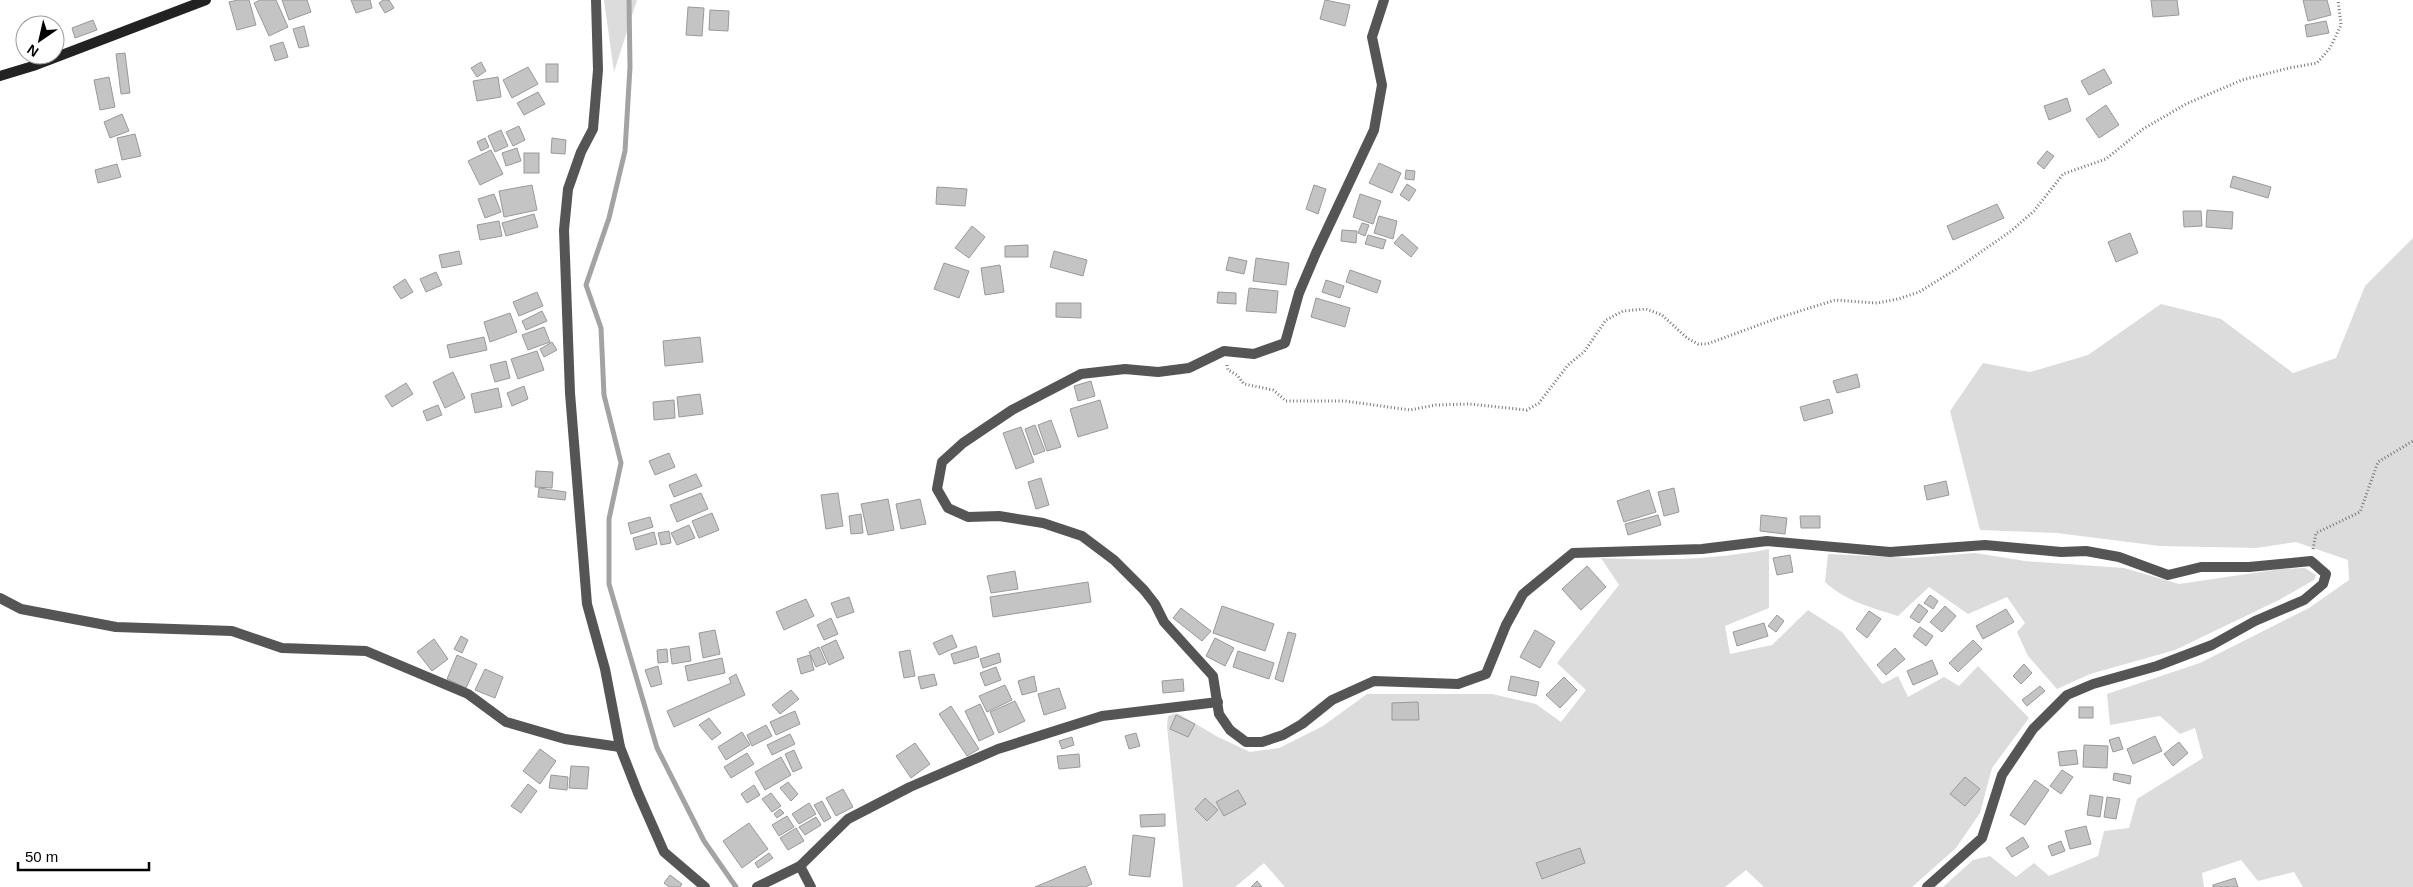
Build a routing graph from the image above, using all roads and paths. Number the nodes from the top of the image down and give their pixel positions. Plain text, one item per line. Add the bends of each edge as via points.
1 (206, 0) edge
2 (596, 0) edge
3 (1384, 0) edge
4 (2338, 0) edge
5 (0, 76) edge
6 (1224, 351) junction
7 (2413, 441) edge
8 (2311, 561) junction
9 (0, 598) edge
10 (1218, 702) junction
11 (620, 747) junction
12 (800, 866) junction
13 (705, 887) edge
14 (757, 887) edge
15 (812, 887) edge
16 (1927, 887) edge

1 - 5 main road
2 - 11 street via 598,70 593,129 568,189 564,230 566,326 587,604 605,669
3 - 6 street via 1372,37 1382,85 1374,130 1309,269 1285,343 1254,354
4 - 6 path via 2341,25 2330,48 2317,63 2242,80 2186,104 2144,129 2106,158 2063,174 2034,211 2011,231 1919,292 1898,299 1877,303 1835,300 1707,344 1698,344 1688,338 1662,315 1646,309 1623,311 1606,320 1584,352 1568,365 1539,403 1527,410 1469,404 1410,410 1345,401 1286,401 1273,390 1244,384 1228,370
6 - 10 street via 1189,368 1080,374 1012,410 963,443 942,462 937,489 948,508 968,517 999,516 1043,523 1082,536 1114,560 1144,590 1164,622 1212,676
7 - 8 path via 2378,462 2360,512 2316,533
8 - 10 street via 2249,567 2201,566 2168,576 2119,557 2086,551 1985,545 1890,552 1767,541 1702,549 1573,553 1523,594 1486,674 1458,684 1374,681 1332,700 1283,735 1262,742 1246,742 1230,730 1219,714
8 - 16 street via 2326,574 2322,584 2304,600 2255,621 2212,645 2067,695 2033,729 2002,775 1982,838
9 - 11 street via 22,609 116,627 232,632 282,648 366,651 468,694 506,722 565,740
10 - 12 street via 1102,716 998,750 910,786 848,819
11 - 13 street via 664,852
12 - 14 street
12 - 15 street

